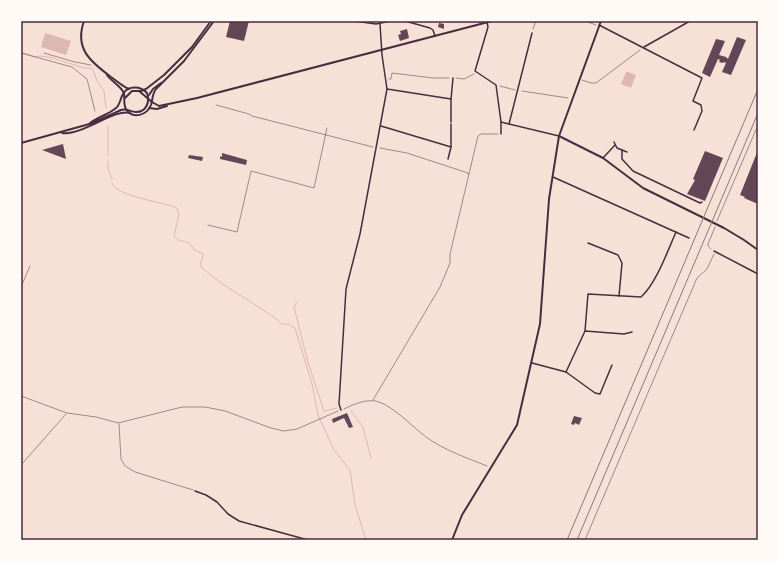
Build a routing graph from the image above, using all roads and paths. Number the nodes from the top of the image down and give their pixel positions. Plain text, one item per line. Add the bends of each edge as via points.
1 (84, 21) edge
2 (211, 21) edge
3 (214, 21) edge
4 (354, 21) edge
5 (391, 21) edge
6 (405, 21) edge
7 (492, 21) edge
8 (536, 21) edge
9 (585, 21) edge
10 (601, 21) edge
11 (690, 21) edge
12 (487, 22) junction
13 (380, 24) junction
14 (599, 26) junction
15 (532, 33) joint
16 (435, 36) junction
17 (644, 47) junction
18 (382, 50) junction
19 (21, 53) edge
20 (44, 53) dead end
21 (94, 64) junction
22 (475, 71) junction
23 (107, 75) junction
24 (453, 78) junction
25 (166, 79) junction
26 (386, 79) junction
27 (579, 79) junction
28 (496, 85) junction
29 (129, 88) junction
30 (387, 88) junction
31 (144, 90) junction
32 (518, 90) junction
33 (139, 91) junction
34 (124, 93) junction
35 (124, 98) junction
36 (148, 99) junction
37 (451, 99) junction
38 (572, 99) junction
39 (152, 102) junction
40 (172, 104) junction
41 (216, 105) dead end
42 (149, 108) junction
43 (126, 109) junction
44 (95, 110) dead end
45 (131, 114) junction
46 (501, 122) junction
47 (89, 124) junction
48 (509, 124) junction
49 (758, 125) edge
50 (381, 126) junction
51 (327, 128) dead end
52 (694, 130) dead end
53 (61, 133) junction
54 (501, 134) joint
55 (326, 135) junction
56 (559, 136) junction
57 (21, 143) edge
58 (376, 147) junction
59 (451, 147) junction
60 (622, 150) junction
61 (627, 152) dead end
62 (603, 158) junction
63 (448, 160) dead end
64 (469, 176) junction
65 (552, 177) junction
66 (702, 202) dead end
67 (717, 221) dead end
68 (208, 225) dead end
69 (714, 228) dead end
70 (676, 232) junction
71 (689, 238) dead end
72 (588, 243) dead end
73 (758, 250) edge
74 (714, 251) junction
75 (30, 266) dead end
76 (758, 274) edge
77 (21, 287) edge
78 (619, 296) junction
79 (585, 331) junction
80 (632, 332) dead end
81 (532, 363) junction
82 (612, 365) dead end
83 (566, 372) junction
84 (21, 396) edge
85 (373, 401) junction
86 (341, 410) junction
87 (67, 413) junction
88 (118, 423) junction
89 (21, 465) edge
90 (492, 467) junction
91 (195, 491) joint
92 (308, 540) edge
93 (452, 540) edge
94 (585, 540) edge

1 - 21 street via 82,43 85,53
2 - 31 street via 187,53
3 - 25 street via 193,50
4 - 13 street
5 - 13 street
6 - 16 street via 430,28
7 - 12 street
8 - 15 path
9 - 14 path
10 - 14 street
11 - 17 street
12 - 16 street
12 - 22 street via 488,27
13 - 18 street
14 - 17 street
14 - 27 street
15 - 32 street
16 - 18 street
17 - 27 path via 596,82
17 - 52 street via 702,78 693,101 702,105 702,112
18 - 26 street
18 - 40 street
19 - 44 path via 72,67 88,79
20 - 21 path via 88,65
21 - 23 street
22 - 24 path via 464,79
22 - 28 street
23 - 29 street
23 - 34 street
24 - 26 path via 392,73 390,79
24 - 37 street
25 - 36 street via 153,89
25 - 39 street via 153,93
26 - 30 street
27 - 38 street
28 - 32 path
28 - 46 street
29 - 31 street
29 - 34 street
30 - 37 street
30 - 50 street
31 - 33 street
31 - 36 street
32 - 38 path
32 - 48 street
33 - 35 street via 130,92
33 - 36 street
34 - 35 street
34 - 47 street via 118,107
35 - 43 street
36 - 39 street
36 - 43 street via 147,105 141,111
37 - 59 street
38 - 56 street
39 - 40 street via 159,106
39 - 42 street
40 - 42 street via 157,109
41 - 55 path
42 - 45 street via 140,115
43 - 45 street
43 - 47 street
45 - 53 street via 122,112 70,133
46 - 48 street
46 - 54 street
47 - 53 street
48 - 56 street
49 - 67 path
50 - 58 street
50 - 59 street
51 - 55 path
53 - 57 street
54 - 64 path via 478,136
55 - 58 path
55 - 68 path via 314,188 251,171 236,232
56 - 62 street
56 - 65 street
58 - 64 path via 414,155 468,173
58 - 86 street via 360,234 346,289 339,404
59 - 63 street
60 - 61 street
60 - 62 street via 615,143
60 - 66 street via 622,159 633,171
62 - 73 street via 643,188 724,228
64 - 85 path via 450,263 440,287
65 - 70 street
65 - 81 street via 540,324
69 - 74 path via 708,246
70 - 71 street
70 - 78 street via 657,274 645,293 641,296
72 - 78 street via 618,255 622,263
74 - 76 street
74 - 94 path via 707,268 697,278
75 - 77 path
78 - 79 street via 588,294
79 - 80 street via 624,334
79 - 83 street
81 - 83 street
81 - 90 street via 517,425
82 - 83 street via 600,394
84 - 87 path
85 - 86 path via 360,402
85 - 90 path via 388,407 427,438
86 - 88 path via 297,429 278,430 224,411 193,406 168,409
87 - 88 path
87 - 89 path
88 - 91 path via 121,459 125,466 135,472
90 - 93 street via 462,515
91 - 92 street via 217,502 239,521

